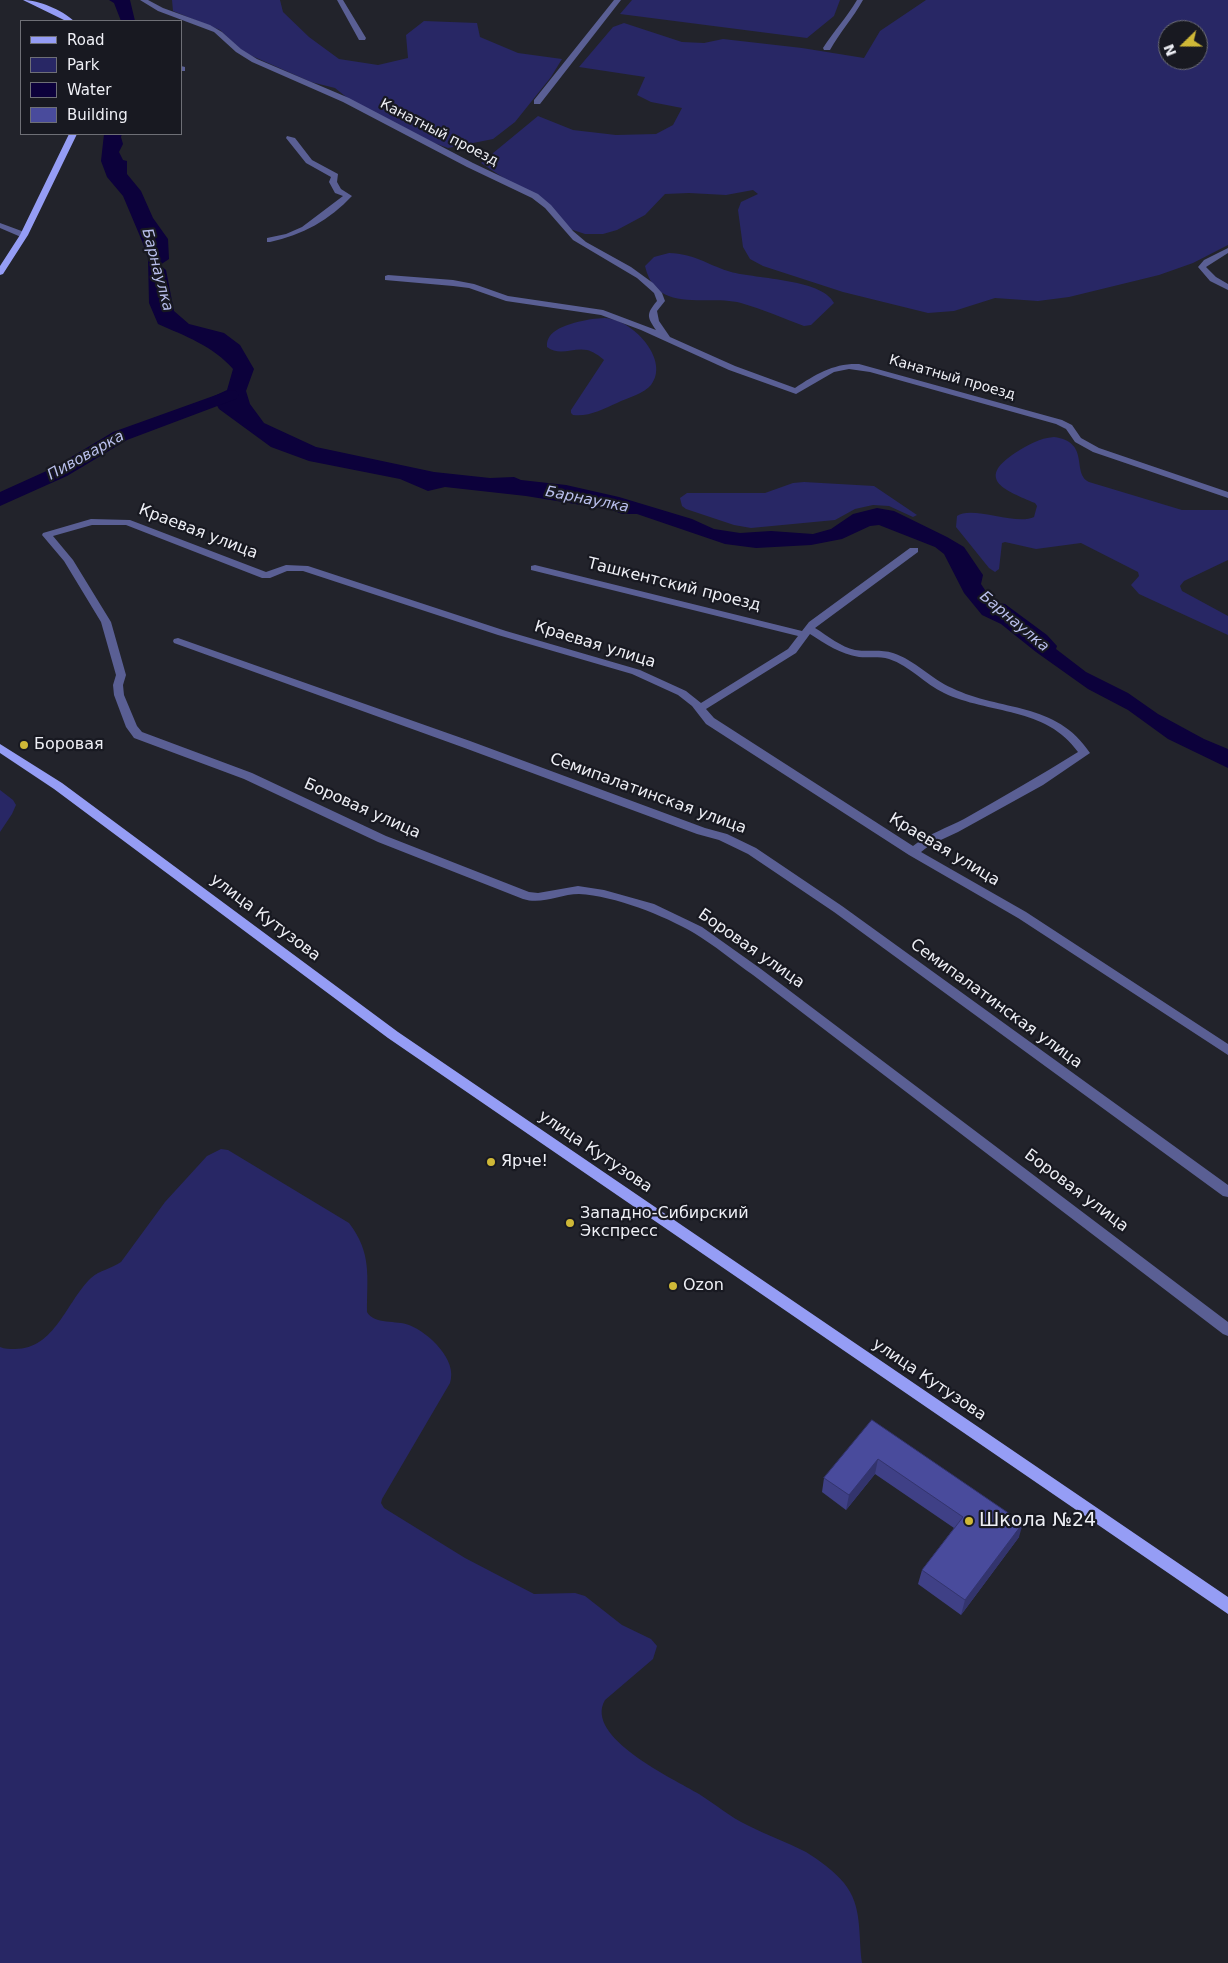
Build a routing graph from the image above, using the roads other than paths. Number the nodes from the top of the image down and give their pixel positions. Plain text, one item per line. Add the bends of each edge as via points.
1 (26, 0) edge
2 (143, 0) edge
3 (340, 0) edge
4 (618, 0) edge
5 (860, 0) edge
6 (160, 10) junction
7 (157, 18) dead end
8 (69, 20) edge
9 (362, 38) dead end
10 (827, 48) dead end
11 (537, 102) dead end
12 (73, 135) edge
13 (290, 138) dead end
14 (0, 225) edge
15 (24, 235) junction
16 (270, 240) dead end
17 (1228, 250) edge
18 (0, 272) edge
19 (388, 278) dead end
20 (1228, 287) edge
21 (667, 339) junction
22 (1228, 495) edge
23 (47, 535) joint
24 (914, 550) dead end
25 (535, 568) dead end
26 (807, 632) junction
27 (178, 641) dead end
28 (700, 708) junction
29 (0, 748) edge
30 (913, 852) junction
31 (1228, 1050) edge
32 (1228, 1192) edge
33 (1228, 1330) edge
34 (1228, 1606) edge

1 - 8 main road
2 - 6 street, Канатный проезд
3 - 9 street
4 - 11 street
5 - 10 street
6 - 7 street
6 - 21 street, Канатный проезд via 218,32 241,53 286,76 346,100 536,197 582,243 651,285 661,297 653,316
12 - 15 main road
13 - 16 street via 318,169 335,176 333,182 338,190 348,196 305,229
14 - 15 street
15 - 18 main road
17 - 20 street via 1202,267 1212,278
19 - 21 street, Канатный проезд via 453,283 506,298 603,313
21 - 22 street, Канатный проезд via 732,368 796,391 826,371 840,366 856,366 1060,422 1069,427 1078,440 1096,450
23 - 28 street, Краевая улица via 91,522 128,522 266,576 286,568 304,568 502,633 636,672 674,688
23 - 33 street, Боровая улица via 68,560 106,622 121,675 119,695 138,735 248,776 344,823 524,896 538,897 578,890 599,893 650,907 698,930
24 - 26 street
25 - 26 street, Ташкентский проезд
26 - 28 street via 792,651
26 - 30 street, Ташкентский проезд via 847,651 895,658 955,694 1047,721 1080,744 1082,755
27 - 32 street, Семипалатинская улица via 723,837 752,851 838,909
28 - 30 street, Краевая улица via 710,721
29 - 34 main road, улица Кутузова via 58,786 393,1034
30 - 31 street, Краевая улица via 1022,916

